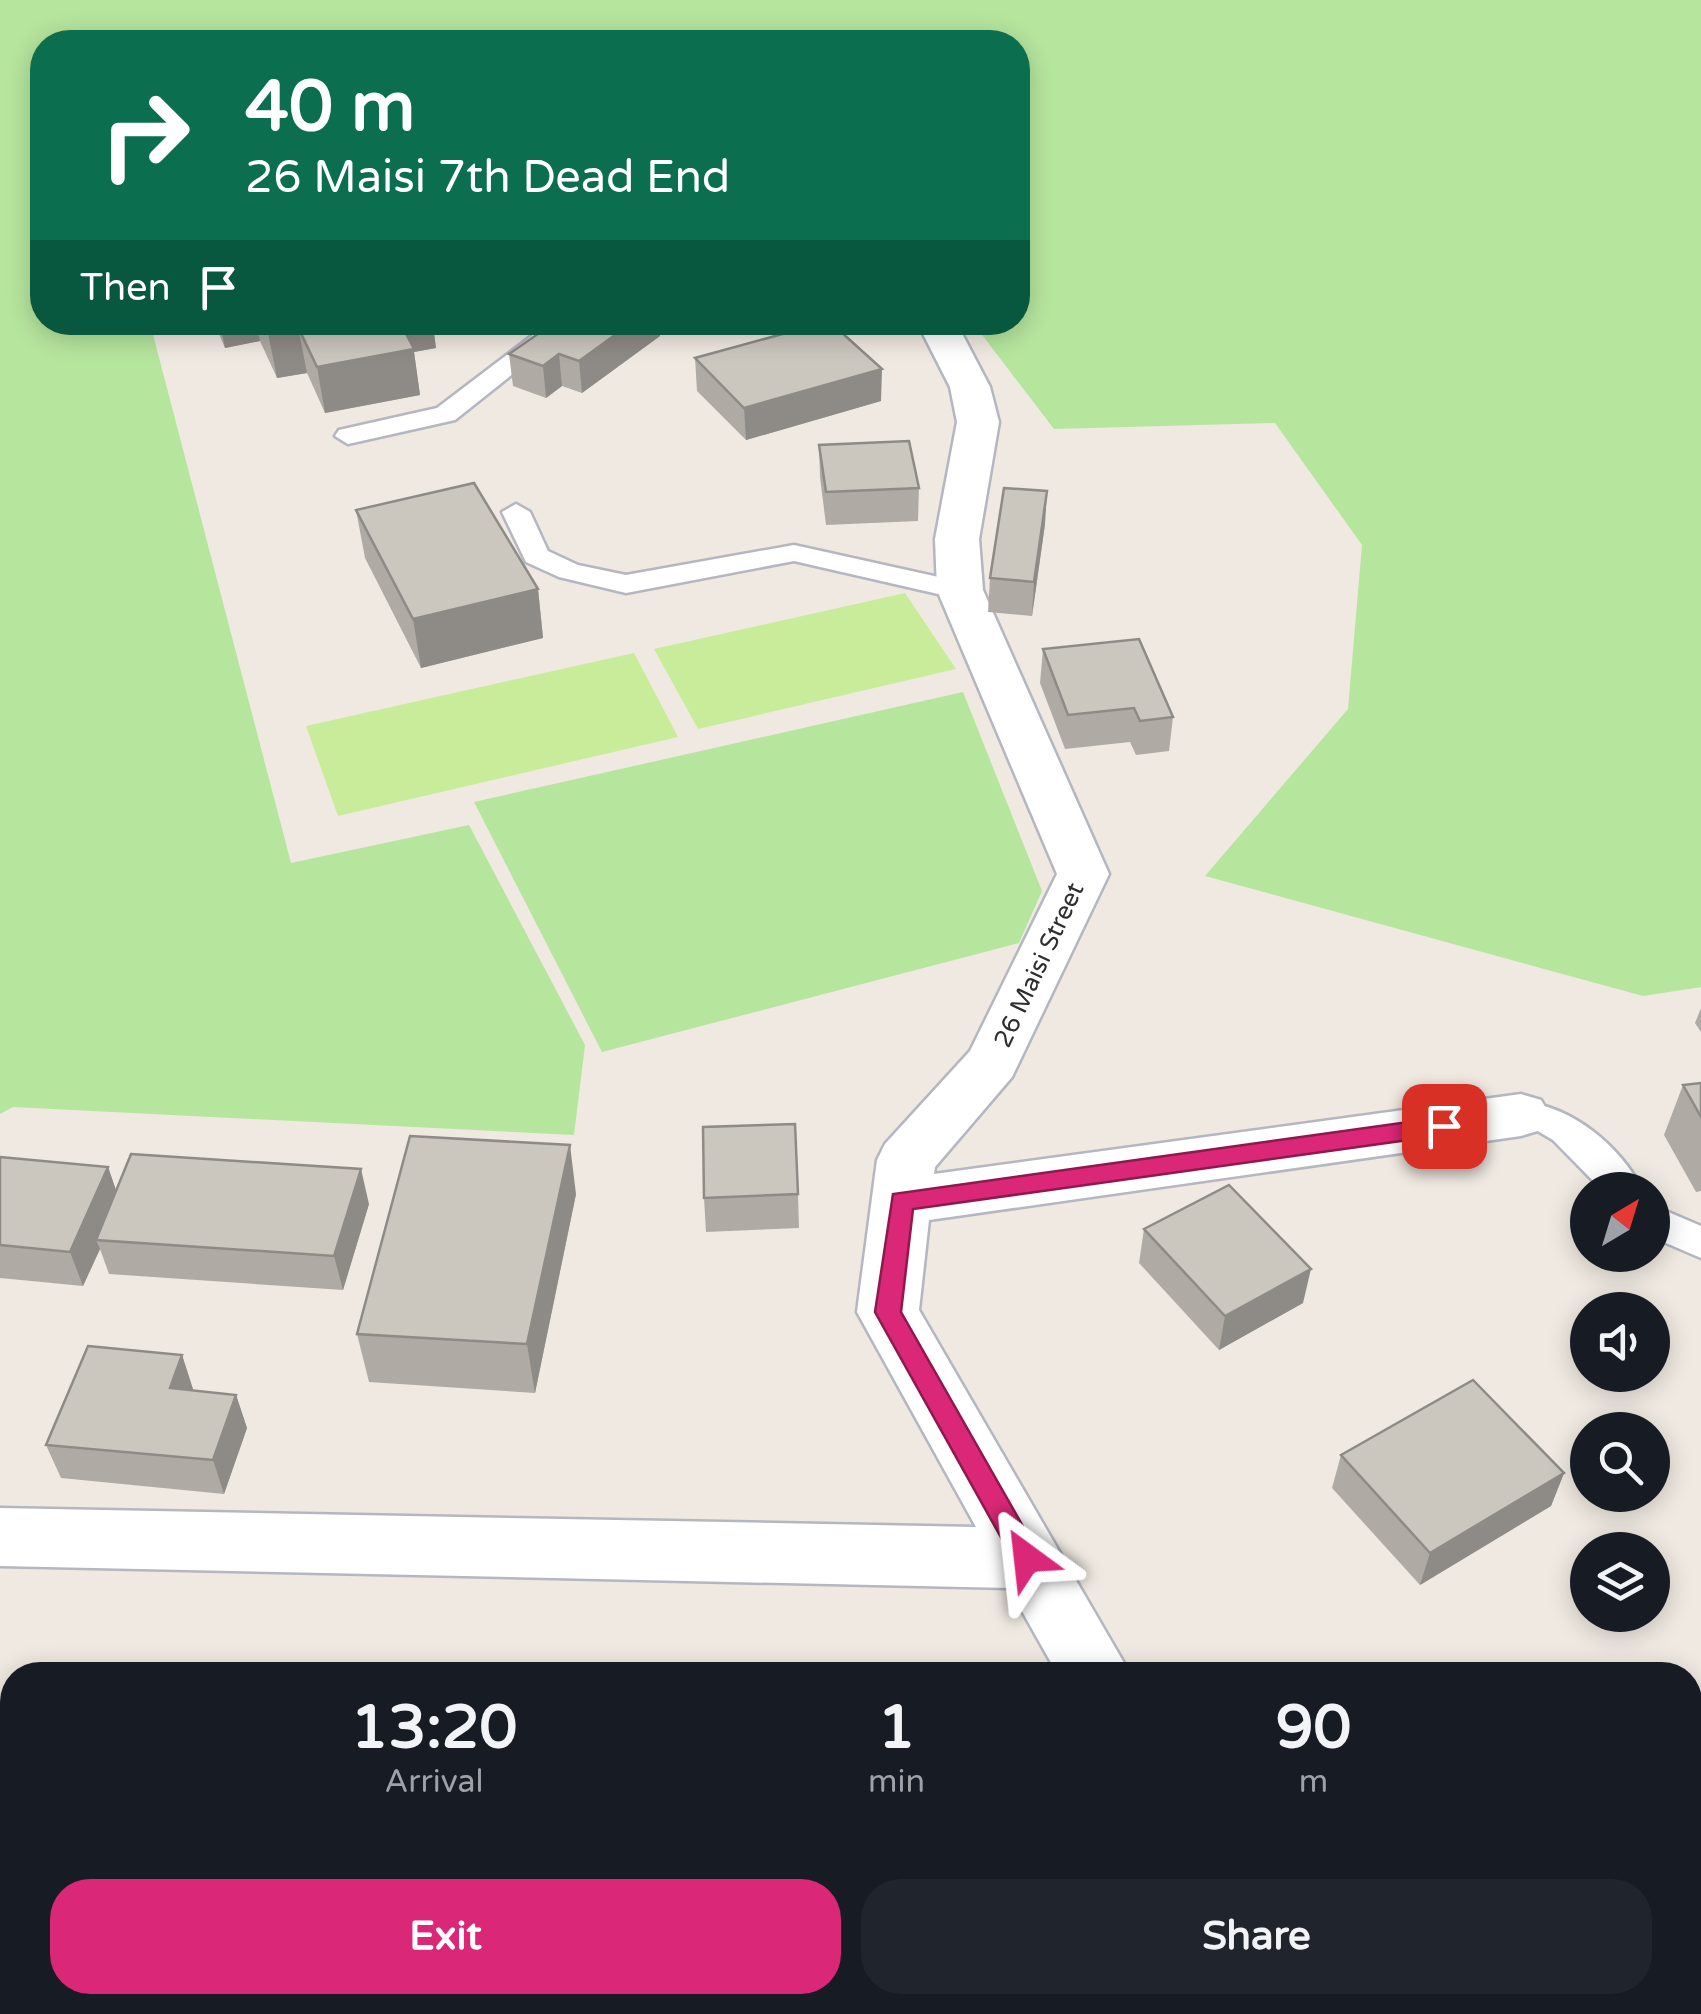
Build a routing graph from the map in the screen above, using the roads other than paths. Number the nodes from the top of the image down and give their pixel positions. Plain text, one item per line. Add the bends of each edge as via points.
1 (549, 335) edge
2 (943, 335) edge
3 (348, 436) dead end
4 (516, 512) dead end
5 (960, 590) junction
6 (1521, 1115) joint
7 (1607, 1172) edge
8 (901, 1201) junction
9 (1670, 1229) edge
10 (1701, 1244) edge
11 (0, 1537) edge
12 (1027, 1558) junction
13 (1088, 1662) edge

1 - 3 lane via 446,414
2 - 5 street, 26 Maisi Street via 970,387 978,422 957,539
4 - 5 lane via 536,556 568,572 626,584 794,553
5 - 8 street, 26 Maisi Street via 1083,874 992,1064 906,1160
6 - 7 lane via 1561,1123
6 - 8 street
8 - 12 street, 26 Maisi Street via 888,1312
9 - 10 lane
11 - 12 street
12 - 13 street, 26 Maisi Street

